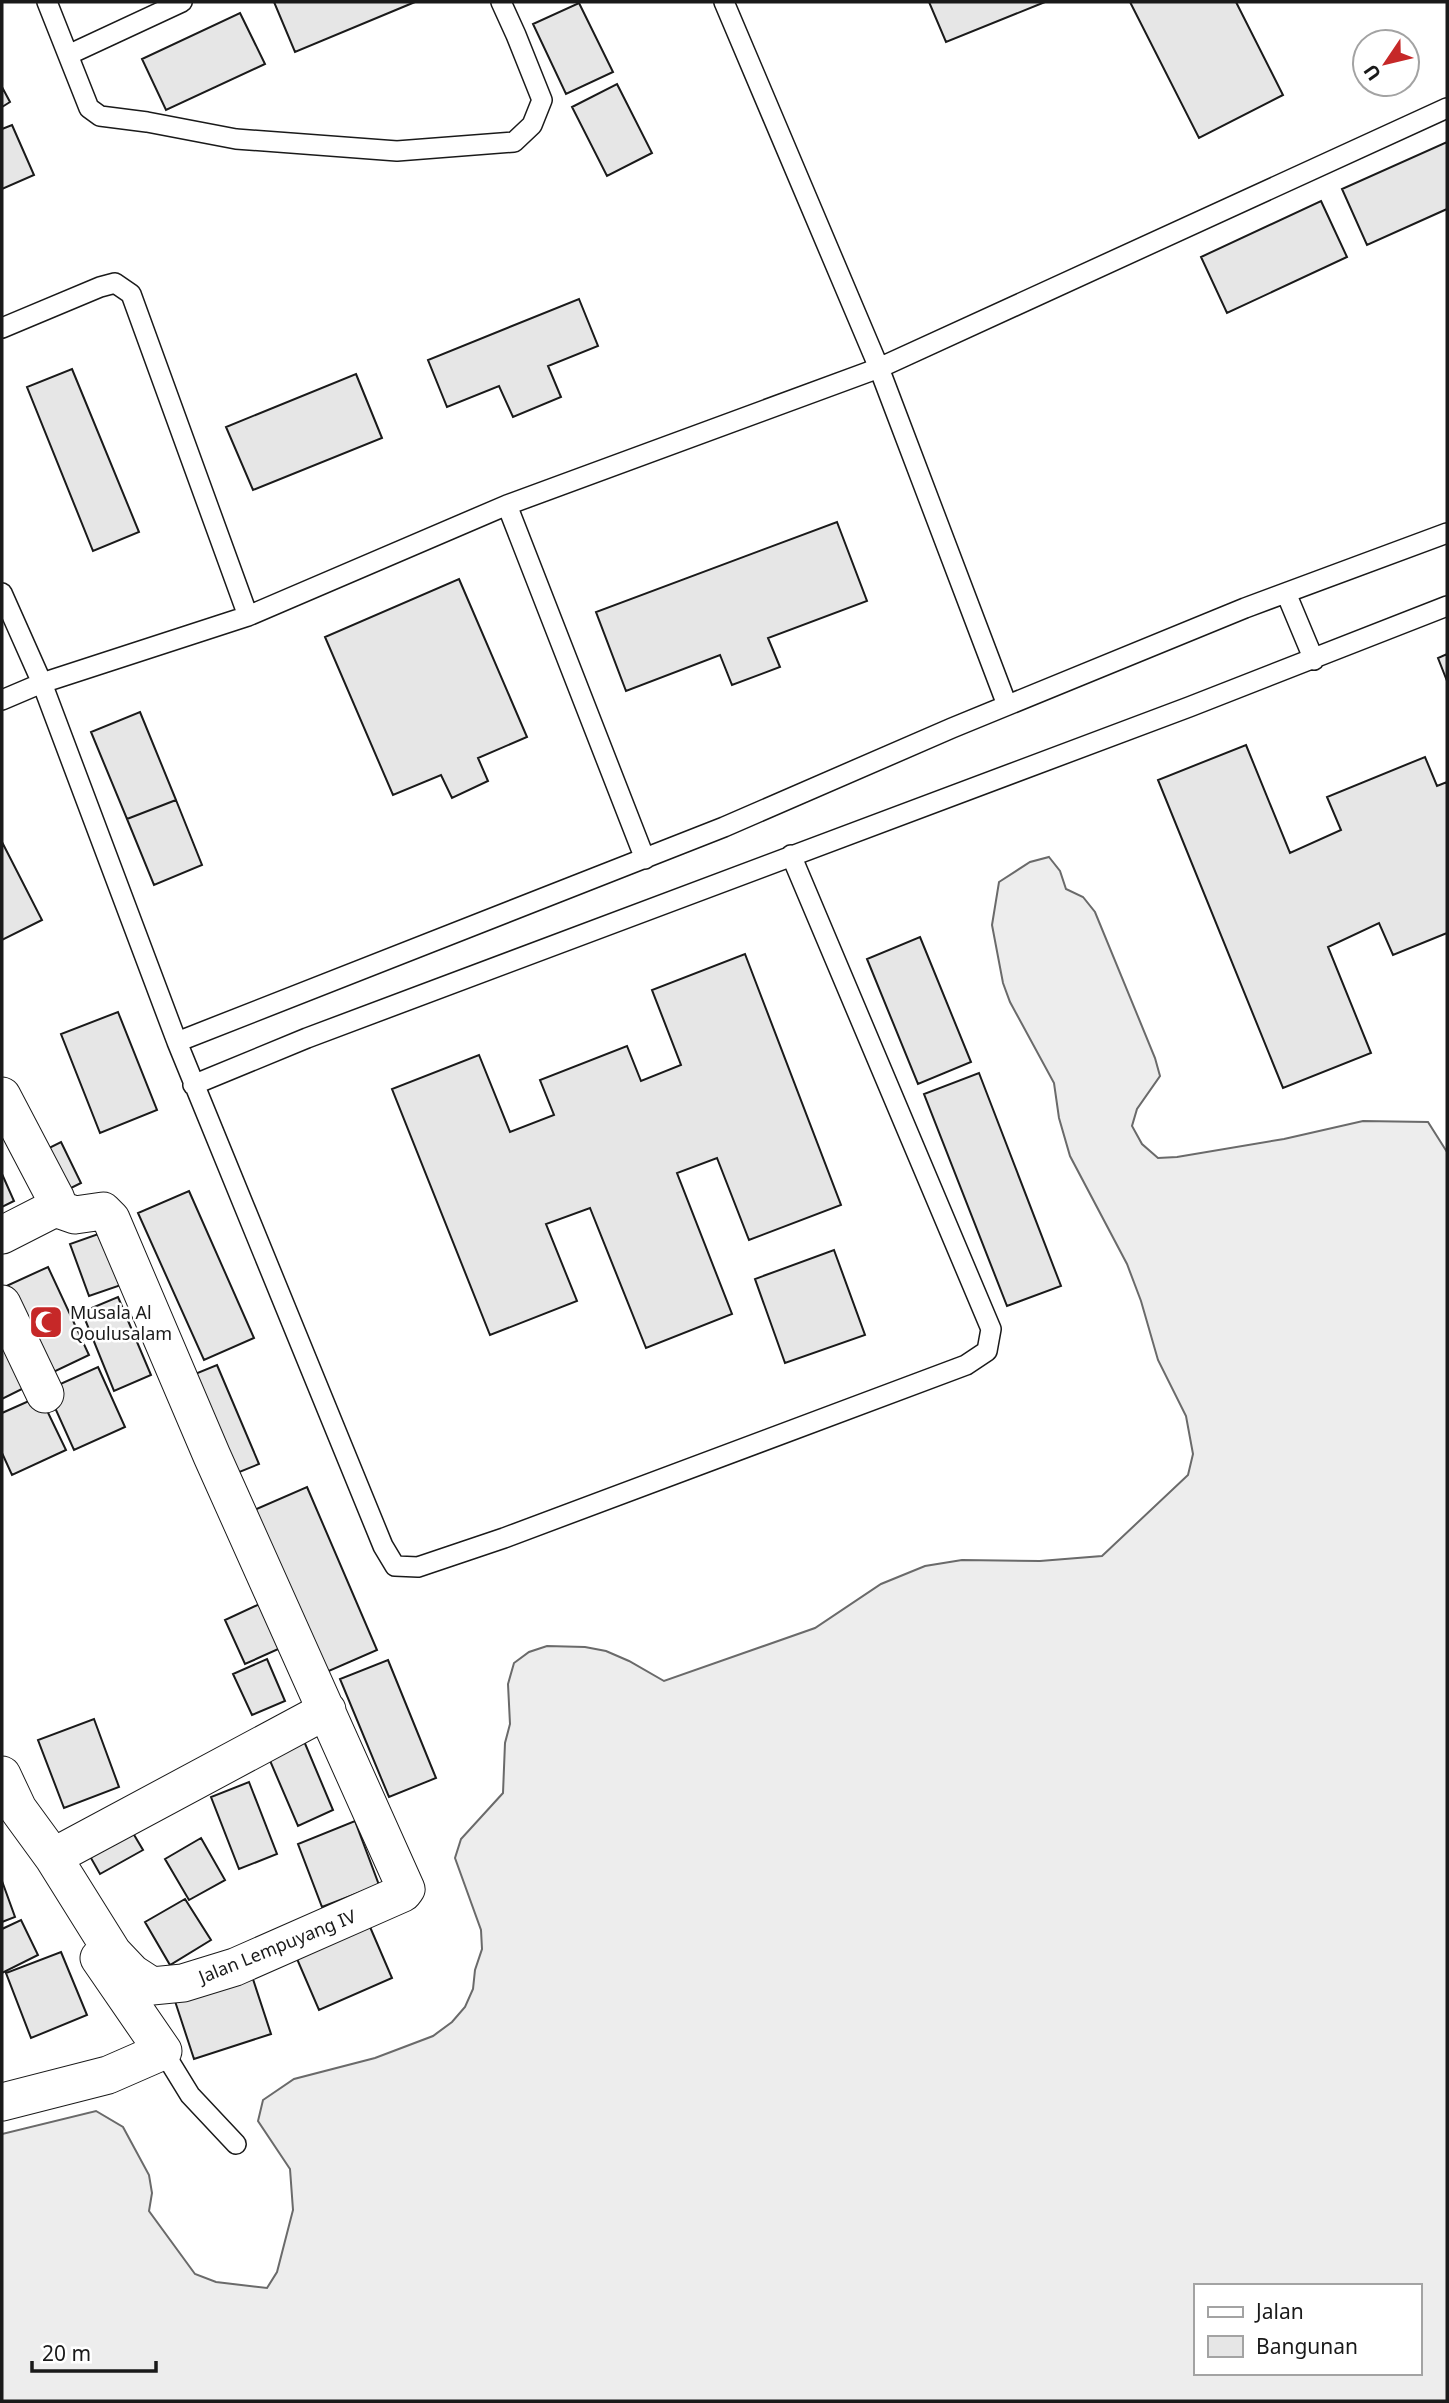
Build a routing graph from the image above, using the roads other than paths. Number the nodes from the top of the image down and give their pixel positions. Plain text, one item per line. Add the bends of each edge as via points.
1 (47, 2) edge
2 (182, 2) edge
3 (501, 2) edge
4 (724, 2) edge
5 (68, 55) junction
6 (1447, 108) edge
7 (2, 328) edge
8 (879, 368) junction
9 (507, 505) junction
10 (1447, 533) edge
11 (2, 593) edge
12 (1286, 593) junction
13 (1447, 606) edge
14 (248, 615) junction
15 (1314, 660) junction
16 (42, 683) junction
17 (2, 700) edge
18 (1007, 705) junction
19 (791, 855) junction
20 (645, 859) junction
21 (177, 1042) junction
22 (194, 1085) junction
23 (2, 1096) edge
24 (55, 1208) junction
25 (2, 1235) edge
26 (2, 1304) edge
27 (45, 1394) dead end
28 (327, 1710) junction
29 (2, 1775) edge
30 (18, 1809) junction
31 (53, 1857) junction
32 (163, 2051) junction
33 (2, 2102) edge
34 (236, 2144) dead end

1 - 5 lane
2 - 5 lane
3 - 5 lane via 542,100 532,125 514,142 397,150 236,139 100,116 89,108
4 - 8 lane
6 - 8 lane
7 - 14 lane via 100,286 115,283 131,294
8 - 9 lane
8 - 18 lane
9 - 14 lane
9 - 20 lane
10 - 12 lane
11 - 16 lane
12 - 15 lane
12 - 18 lane
13 - 15 lane
14 - 16 lane
15 - 19 lane
16 - 17 lane
16 - 21 lane
18 - 20 lane
19 - 22 lane
19 - 22 lane via 991,1329 987,1351 966,1365 505,1538 418,1567 395,1566
20 - 21 lane
21 - 22 lane
23 - 24 street via 56,1199
24 - 25 street
24 - 28 street via 75,1215 103,1211 111,1219
26 - 27 street
28 - 31 street
28 - 31 street, Jalan Lempuyang IV via 406,1889 403,1893 235,1967 183,1983 152,1986 113,1953
29 - 30 street, Jalan Lempuyang IV
30 - 31 street, Jalan Lempuyang IV
30 - 32 street via 75,1923
32 - 33 street via 108,2075
32 - 34 lane via 190,2095

